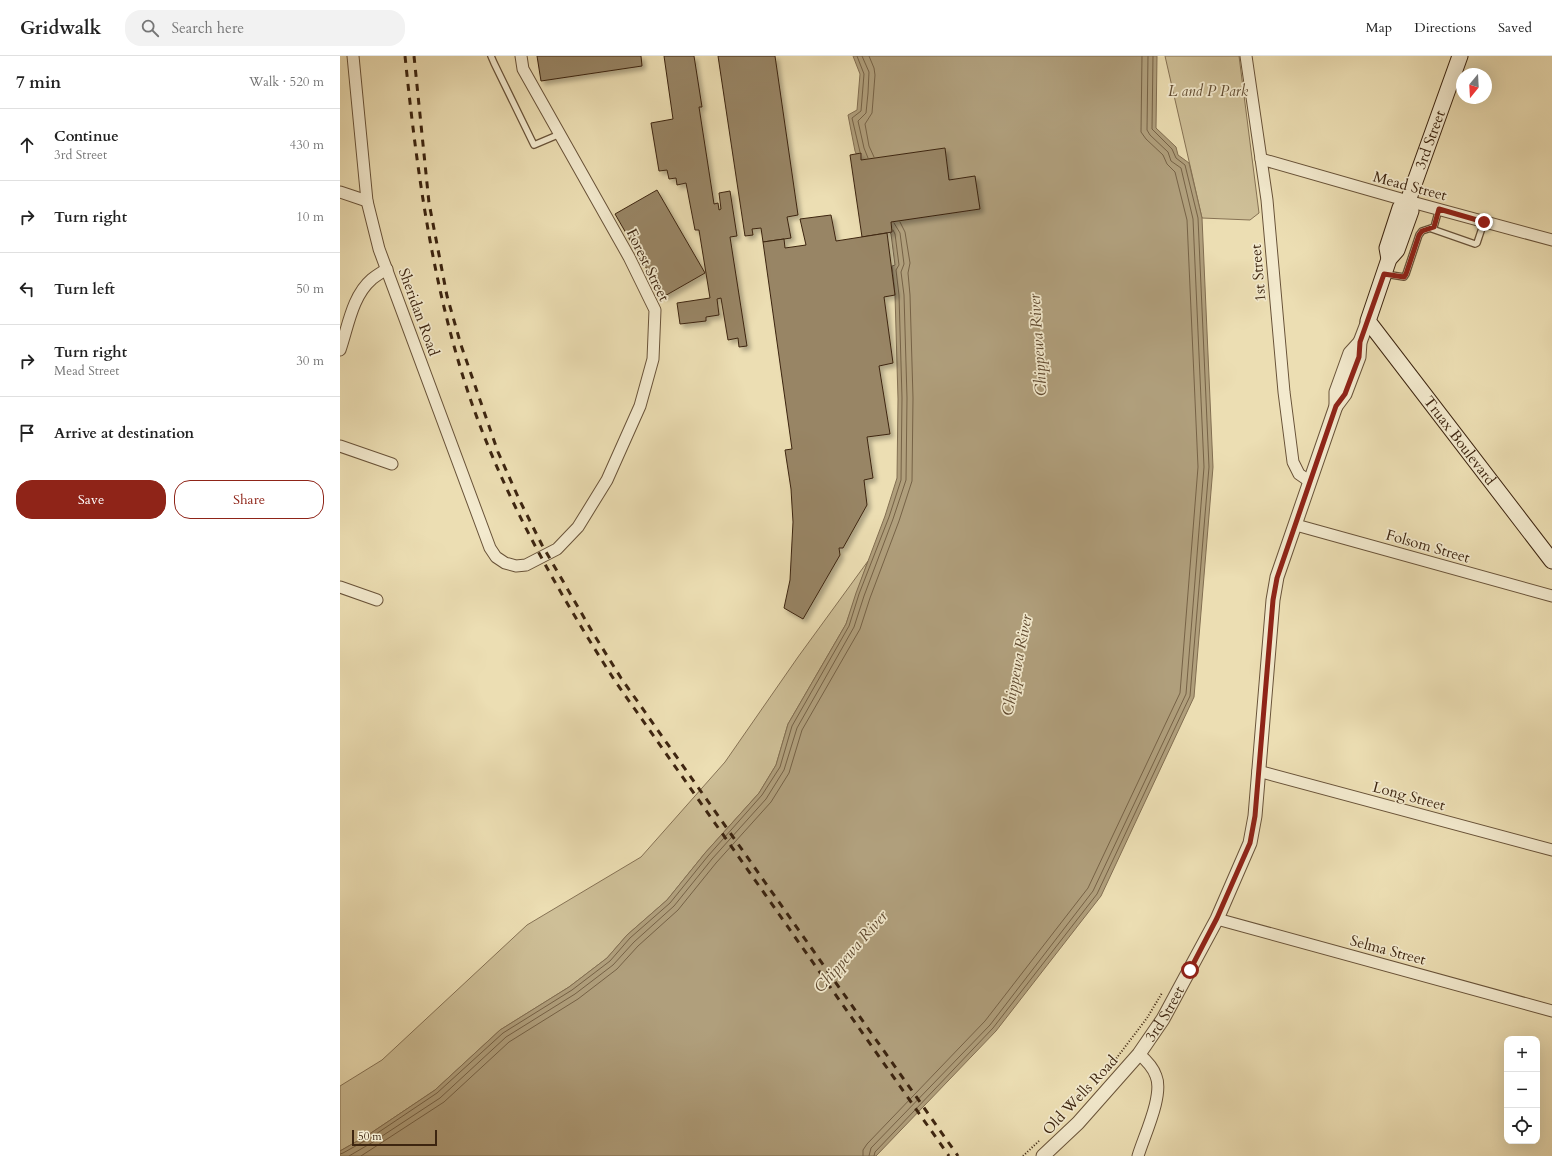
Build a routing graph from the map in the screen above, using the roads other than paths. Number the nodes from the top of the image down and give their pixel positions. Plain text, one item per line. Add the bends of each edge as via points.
1 (353, 56) edge
2 (491, 56) edge
3 (521, 56) edge
4 (1246, 56) edge
5 (1460, 56) edge
6 (560, 134) junction
7 (1261, 159) junction
8 (340, 192) edge
9 (367, 201) junction
10 (1408, 201) junction
11 (1439, 209) junction
12 (1484, 222) junction
13 (1432, 229) junction
14 (1552, 240) edge
15 (387, 269) junction
16 (1384, 274) junction
17 (1368, 321) junction
18 (340, 350) edge
19 (340, 446) edge
20 (392, 464) dead end
21 (1309, 481) junction
22 (1296, 525) junction
23 (1552, 561) edge
24 (505, 563) joint
25 (340, 587) edge
26 (1552, 596) edge
27 (377, 600) dead end
28 (1258, 771) junction
29 (1552, 850) edge
30 (1217, 918) junction
31 (1552, 1011) edge
32 (1139, 1054) junction
33 (1043, 1156) edge
34 (1138, 1156) edge

1 - 9 street, Sheridan Road
2 - 6 lane via 534,145
3 - 6 street, Forest Street via 523,69
4 - 7 street, 1st Street
5 - 10 main road, 3rd Street
6 - 24 street, Forest Street via 629,257 655,310 653,360 640,406 613,467 578,527 557,549 535,562 526,566
7 - 10 street, Mead Street
7 - 21 street, 1st Street via 1293,462 1299,474
8 - 9 street
9 - 15 street, Sheridan Road
10 - 11 street, Mead Street
10 - 16 main road, 3rd Street via 1411,211 1398,250 1389,259
11 - 12 street, Mead Street
11 - 13 lane
12 - 13 lane via 1475,244
12 - 14 street, Mead Street
13 - 16 lane via 1422,231 1419,235 1404,277
15 - 18 street via 371,280 356,300
15 - 24 street, Sheridan Road via 490,548 496,557
16 - 17 main road, 3rd Street
17 - 21 street, 3rd Street via 1360,342 1350,354 1336,392 1336,406
17 - 23 main road, Truax Boulevard
19 - 20 street
21 - 22 street, 3rd Street
22 - 26 street, Folsom Street
22 - 28 street, 3rd Street via 1277,578 1273,600
25 - 27 street
28 - 29 street, Long Street
28 - 30 street, 3rd Street via 1250,843
30 - 31 street, Selma Street
30 - 32 street, 3rd Street via 1163,1019
32 - 33 street, Old Wells Road via 1078,1124
32 - 34 street, 3rd Street via 1156,1075 1158,1085 1157,1100

